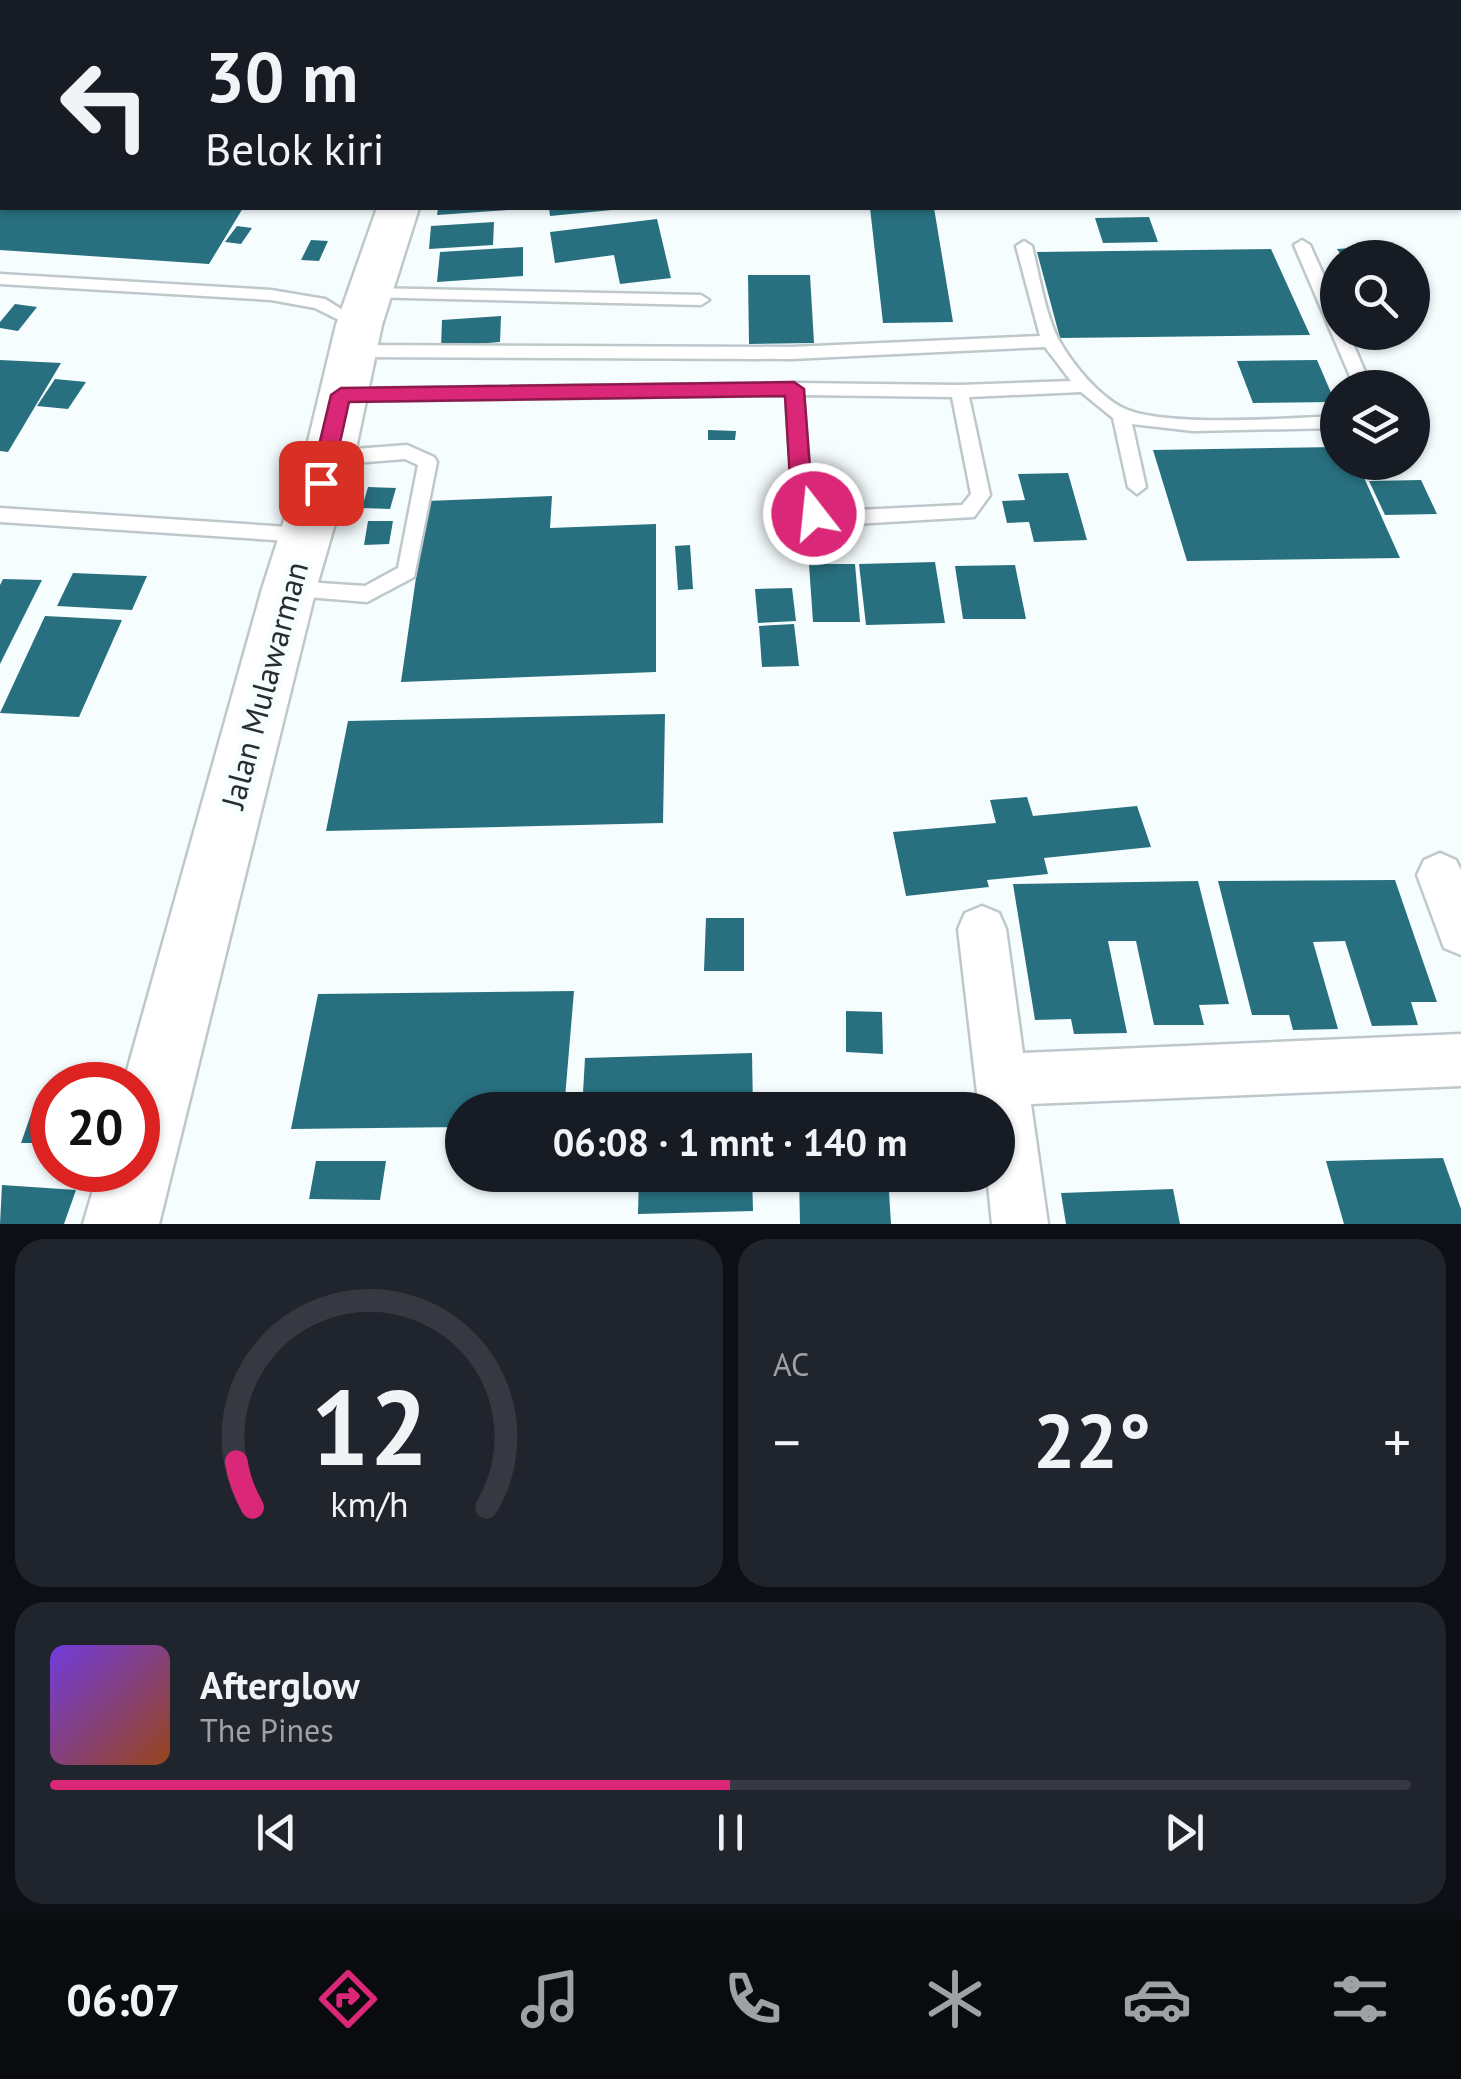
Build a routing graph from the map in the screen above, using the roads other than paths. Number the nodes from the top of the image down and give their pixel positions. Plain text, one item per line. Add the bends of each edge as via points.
1 (397, 210) edge
2 (1302, 245) dead end
3 (1024, 246) dead end
4 (0, 278) edge
5 (1320, 286) edge
6 (701, 300) dead end
7 (356, 341) junction
8 (1050, 342) junction
9 (1084, 386) junction
10 (794, 389) junction
11 (959, 391) junction
12 (1121, 414) junction
13 (1320, 422) edge
14 (329, 458) junction
15 (1137, 487) dead end
16 (0, 515) edge
17 (304, 535) junction
18 (289, 589) junction
19 (1440, 874) dead end
20 (982, 929) dead end
21 (1461, 932) edge
22 (1461, 1060) edge
23 (160, 1080) edge
24 (1001, 1080) junction
25 (130, 1192) edge
26 (121, 1224) edge
27 (1020, 1224) edge

1 - 7 highway, Jalan Mulawarman
2 - 5 lane
3 - 8 lane
4 - 7 lane via 319,302
6 - 7 lane
7 - 8 lane via 792,352
7 - 10 lane
7 - 14 highway, Jalan Mulawarman
8 - 9 lane
9 - 11 lane
9 - 12 lane
10 - 11 lane
10 - 11 lane via 802,496 814,514 837,518 967,512 981,496
12 - 13 lane via 1160,423
12 - 15 lane
14 - 17 highway, Jalan Mulawarman
14 - 18 lane via 406,452 428,462 407,572 367,594
16 - 17 lane
17 - 18 highway, Jalan Mulawarman
18 - 23 highway, Jalan Mulawarman
19 - 21 street
20 - 24 street
22 - 24 street
24 - 27 street
25 - 26 highway, Jalan Mulawarman

